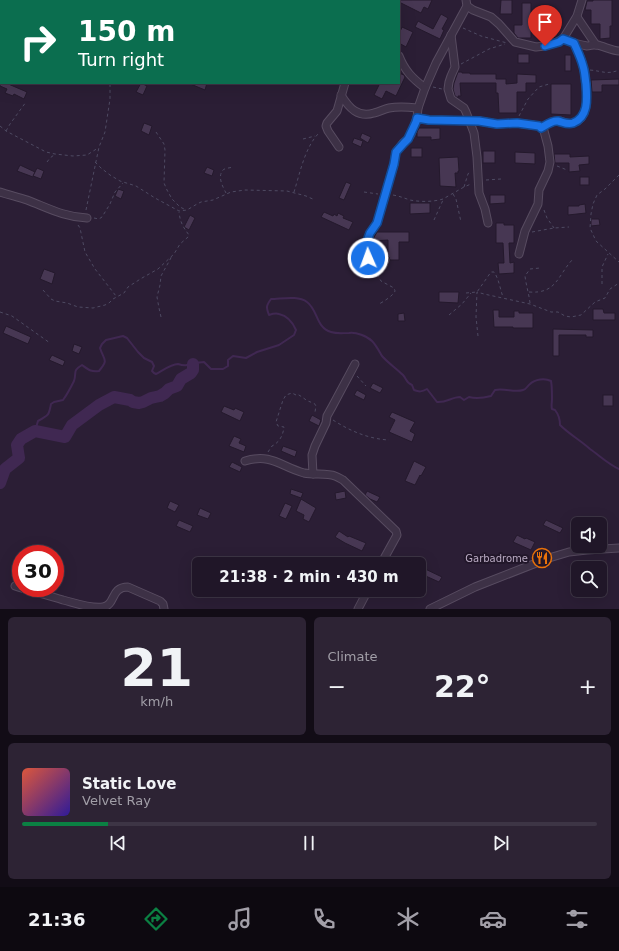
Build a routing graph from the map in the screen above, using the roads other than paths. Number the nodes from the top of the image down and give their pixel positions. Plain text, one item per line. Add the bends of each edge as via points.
1 (582, 0) edge
2 (466, 3) edge
3 (577, 17) junction
4 (451, 35) junction
5 (563, 39) junction
6 (574, 43) junction
7 (596, 45) junction
8 (619, 51) edge
9 (400, 58) edge
10 (344, 84) edge
11 (425, 88) junction
12 (341, 94) junction
13 (418, 108) junction
14 (417, 118) junction
15 (470, 121) junction
16 (541, 128) junction
17 (339, 147) dead end
18 (0, 192) edge
19 (87, 218) road end
20 (488, 223) dead end
21 (519, 254) dead end
22 (381, 260) road end
23 (355, 364) dead end
24 (245, 461) dead end
25 (313, 474) junction
26 (619, 548) edge
27 (385, 557) edge
28 (53, 597) edge
29 (364, 597) edge
30 (164, 609) edge
31 (358, 609) edge
32 (430, 609) edge

1 - 3 street
2 - 4 street
2 - 5 street via 473,10 491,17 515,42 536,47
3 - 5 street
3 - 7 street
4 - 11 street
4 - 15 street via 455,67 448,89 452,99 464,108
5 - 6 street
6 - 7 street
6 - 16 street via 584,67 587,96 585,112 574,122 556,120
7 - 8 street
9 - 11 street via 407,72
10 - 12 street
11 - 13 street
12 - 13 street via 346,103 363,115 396,107
12 - 17 street via 337,110 326,126
13 - 14 street
14 - 15 street
14 - 22 street via 408,139 396,152 377,223 364,249 368,258
15 - 16 street via 517,123
15 - 20 street via 475,139 479,193
16 - 21 street via 548,146 550,162 539,190 538,204 525,231
18 - 19 street via 61,214
23 - 25 street via 327,416 315,446 312,455
24 - 25 street via 265,458
25 - 27 street via 334,476 344,480 396,531 397,535
26 - 32 street via 569,552 549,558 475,587
28 - 30 street via 102,608 110,604 116,592 124,587 160,601
29 - 31 street

